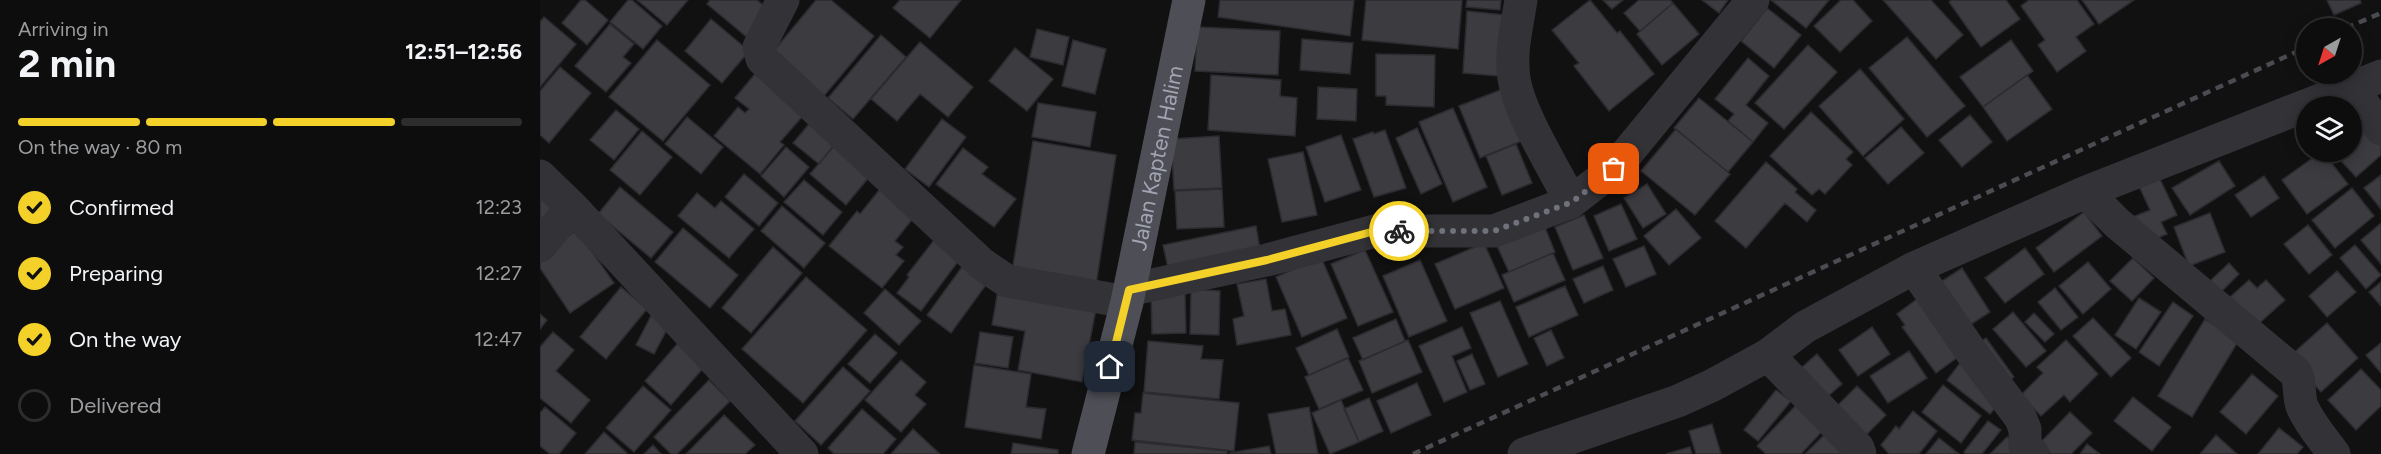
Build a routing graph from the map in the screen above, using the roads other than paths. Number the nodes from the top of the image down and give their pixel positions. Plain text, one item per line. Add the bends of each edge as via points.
1 (783, 0) edge
2 (1189, 0) edge
3 (1521, 0) edge
4 (1753, 0) edge
5 (2366, 82) edge
6 (2381, 129) edge
7 (540, 176) edge
8 (2086, 192) junction
9 (1572, 202) junction
10 (572, 207) junction
11 (540, 246) edge
12 (1914, 268) junction
13 (1128, 296) junction
14 (1768, 355) junction
15 (802, 454) edge
16 (1088, 454) edge
17 (1524, 454) edge
18 (1860, 454) edge
19 (2033, 454) edge
20 (2334, 454) edge

1 - 13 street via 759,47 762,59 982,264 1007,282
2 - 13 main road, Jalan Kapten Halim
3 - 9 street via 1513,47 1519,99
4 - 9 street via 1614,169
5 - 6 street
5 - 8 street
7 - 10 street
8 - 12 street
8 - 20 street via 2296,374 2302,405
9 - 13 street via 1494,231 1375,231
10 - 11 street
10 - 15 street
12 - 14 street via 1805,327
12 - 19 street via 2020,417 2025,446
13 - 16 main road, Jalan Kapten Halim
14 - 17 street via 1678,401
14 - 18 street

